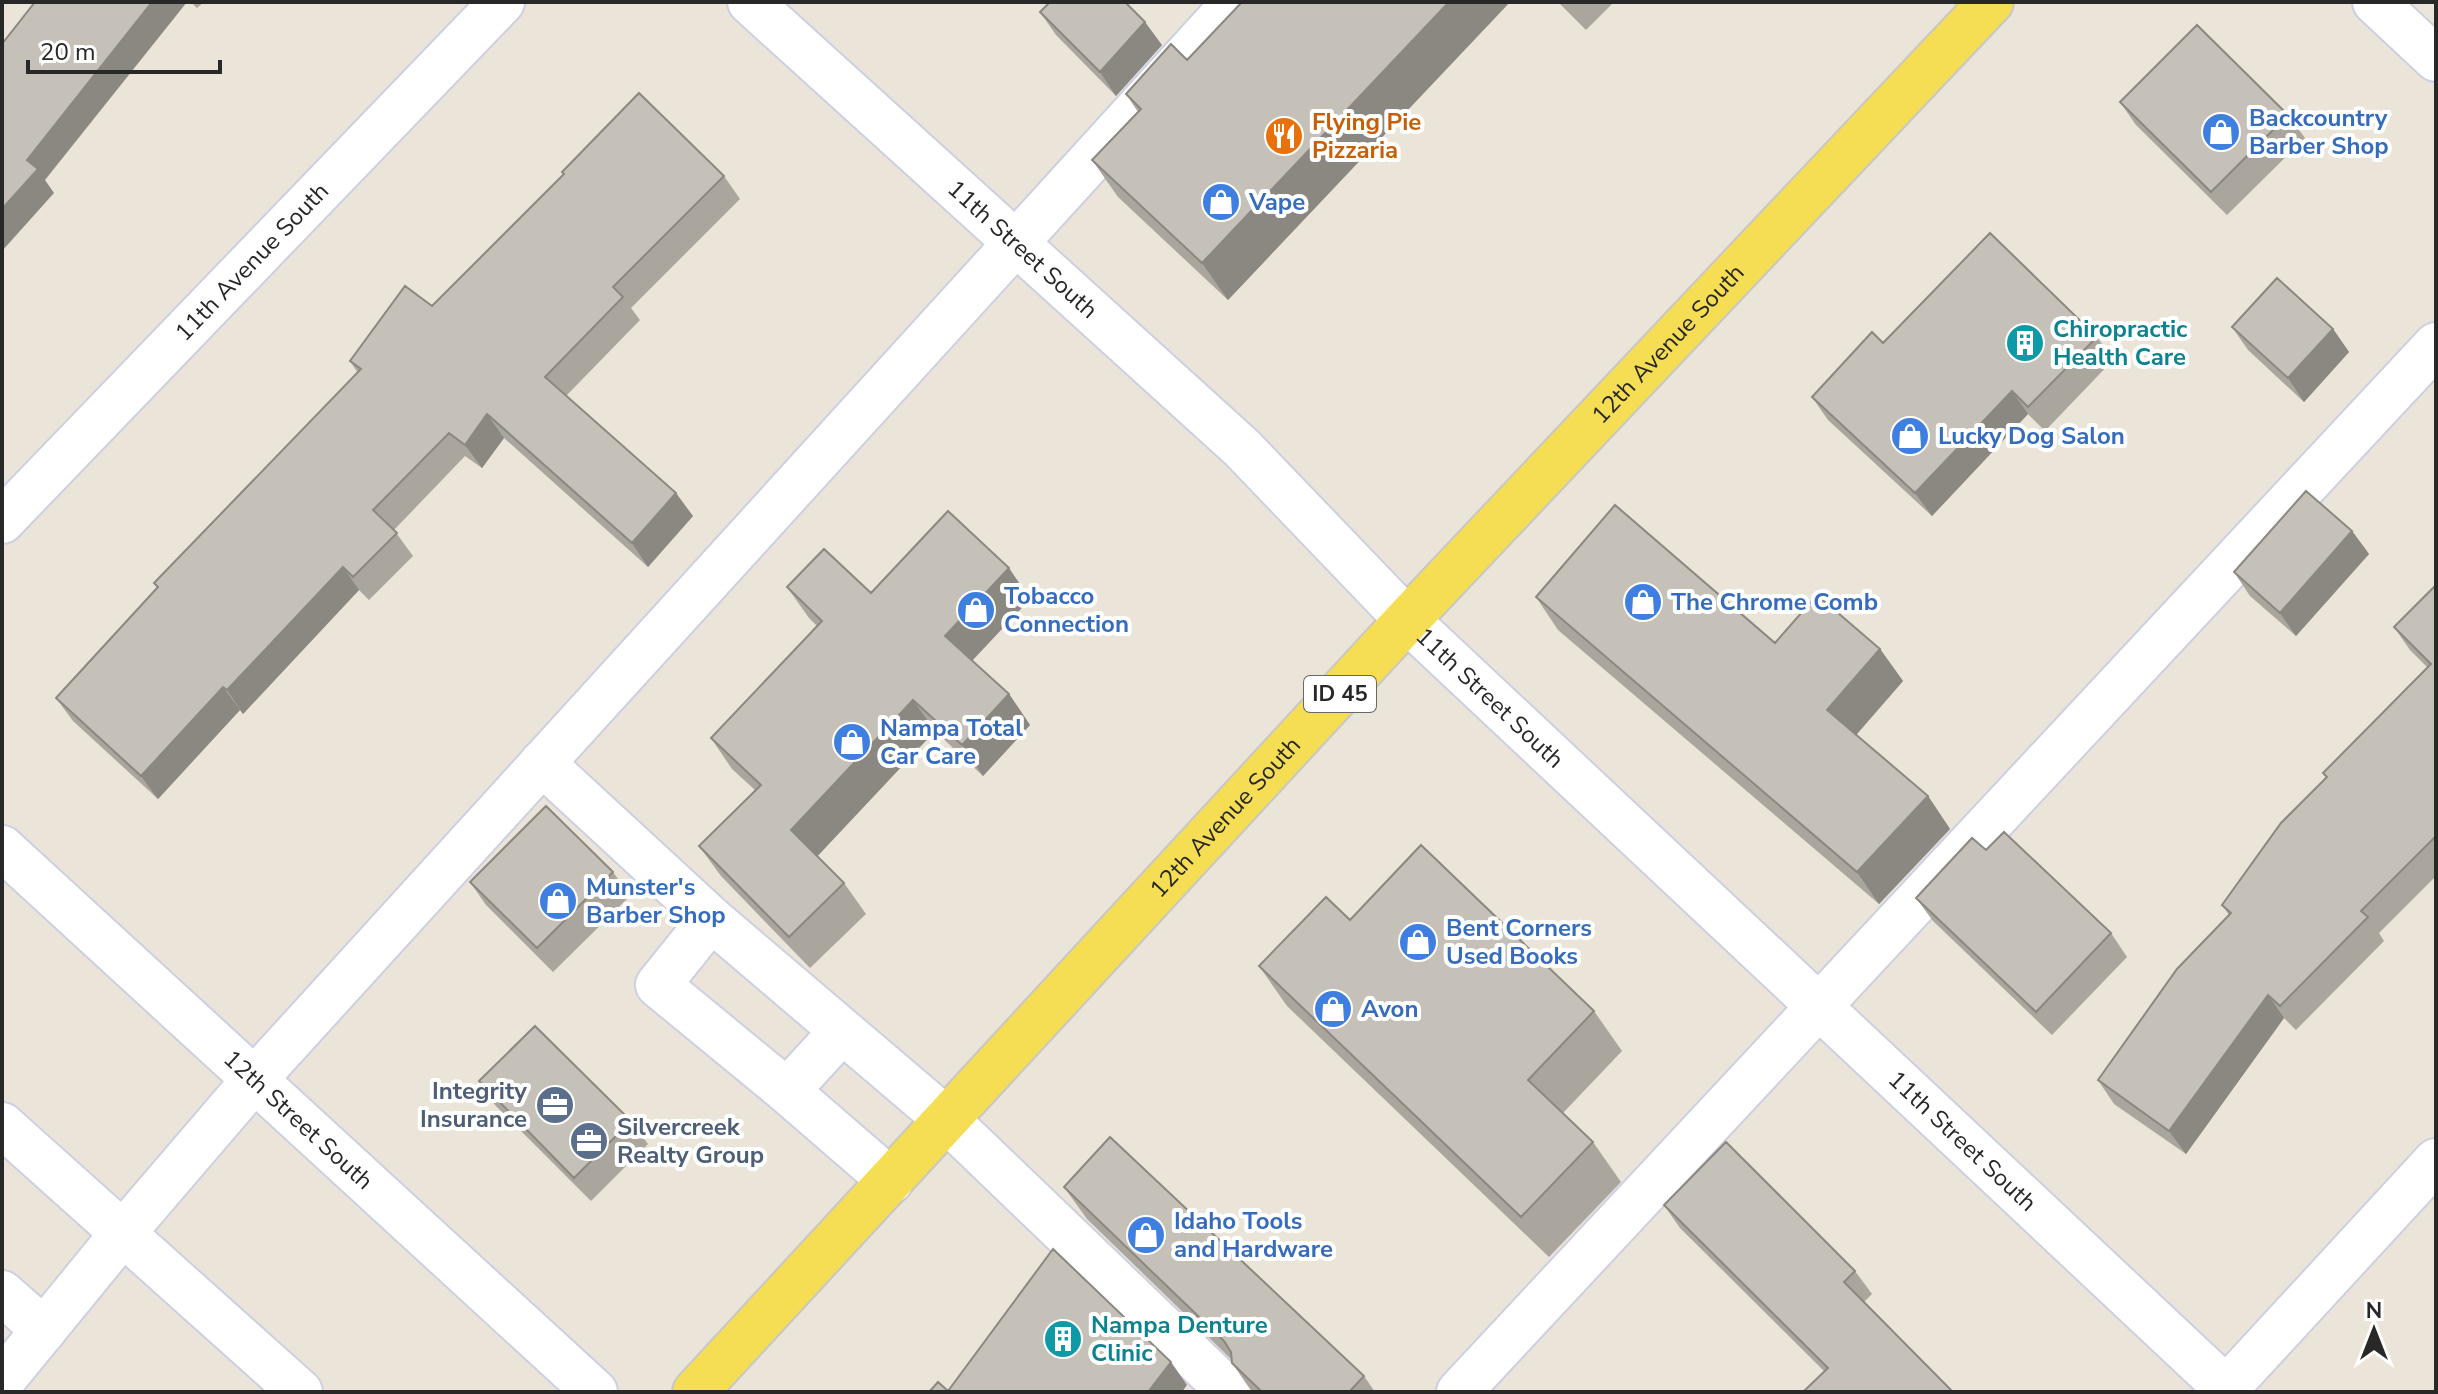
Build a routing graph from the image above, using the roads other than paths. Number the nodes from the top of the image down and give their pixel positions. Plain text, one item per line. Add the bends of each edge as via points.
1 (502, 2) edge
2 (750, 2) edge
3 (1235, 2) edge
4 (1991, 2) edge
5 (2375, 2) edge
6 (2436, 59) edge
7 (1015, 242) junction
8 (2436, 345) edge
9 (2, 521) edge
10 (1407, 620) junction
11 (542, 763) junction
12 (2, 848) edge
13 (711, 919) junction
14 (1819, 1006) junction
15 (841, 1032) junction
16 (254, 1080) junction
17 (787, 1091) junction
18 (947, 1120) junction
19 (2, 1125) edge
20 (2436, 1161) edge
21 (891, 1181) junction
22 (123, 1233) junction
23 (2, 1293) edge
24 (44, 1330) junction
25 (2, 1381) edge
26 (2226, 1391) edge
27 (300, 1392) edge
28 (595, 1392) edge
29 (695, 1392) edge
30 (1230, 1392) edge
31 (1459, 1392) edge

1 - 9 street, 11th Avenue South
2 - 7 street, 11th Street South
3 - 7 street
4 - 10 main road, 12th Avenue South / ID 45
5 - 6 street
7 - 10 street, 11th Street South via 1242,448
7 - 11 street
8 - 14 street
10 - 14 street, 11th Street South
10 - 18 main road, 12th Avenue South / ID 45
11 - 13 street
11 - 16 street
12 - 16 street, 12th Street South
13 - 15 street
13 - 17 street via 658,985
14 - 26 street, 11th Street South
14 - 31 street
15 - 17 street
15 - 18 street
16 - 22 street
16 - 28 street, 12th Street South
17 - 21 street
18 - 21 main road, 12th Avenue South / ID 45
18 - 30 street
19 - 22 street
20 - 26 street
21 - 29 main road, 12th Avenue South / ID 45
22 - 24 street
22 - 27 street
23 - 24 street
24 - 25 street

